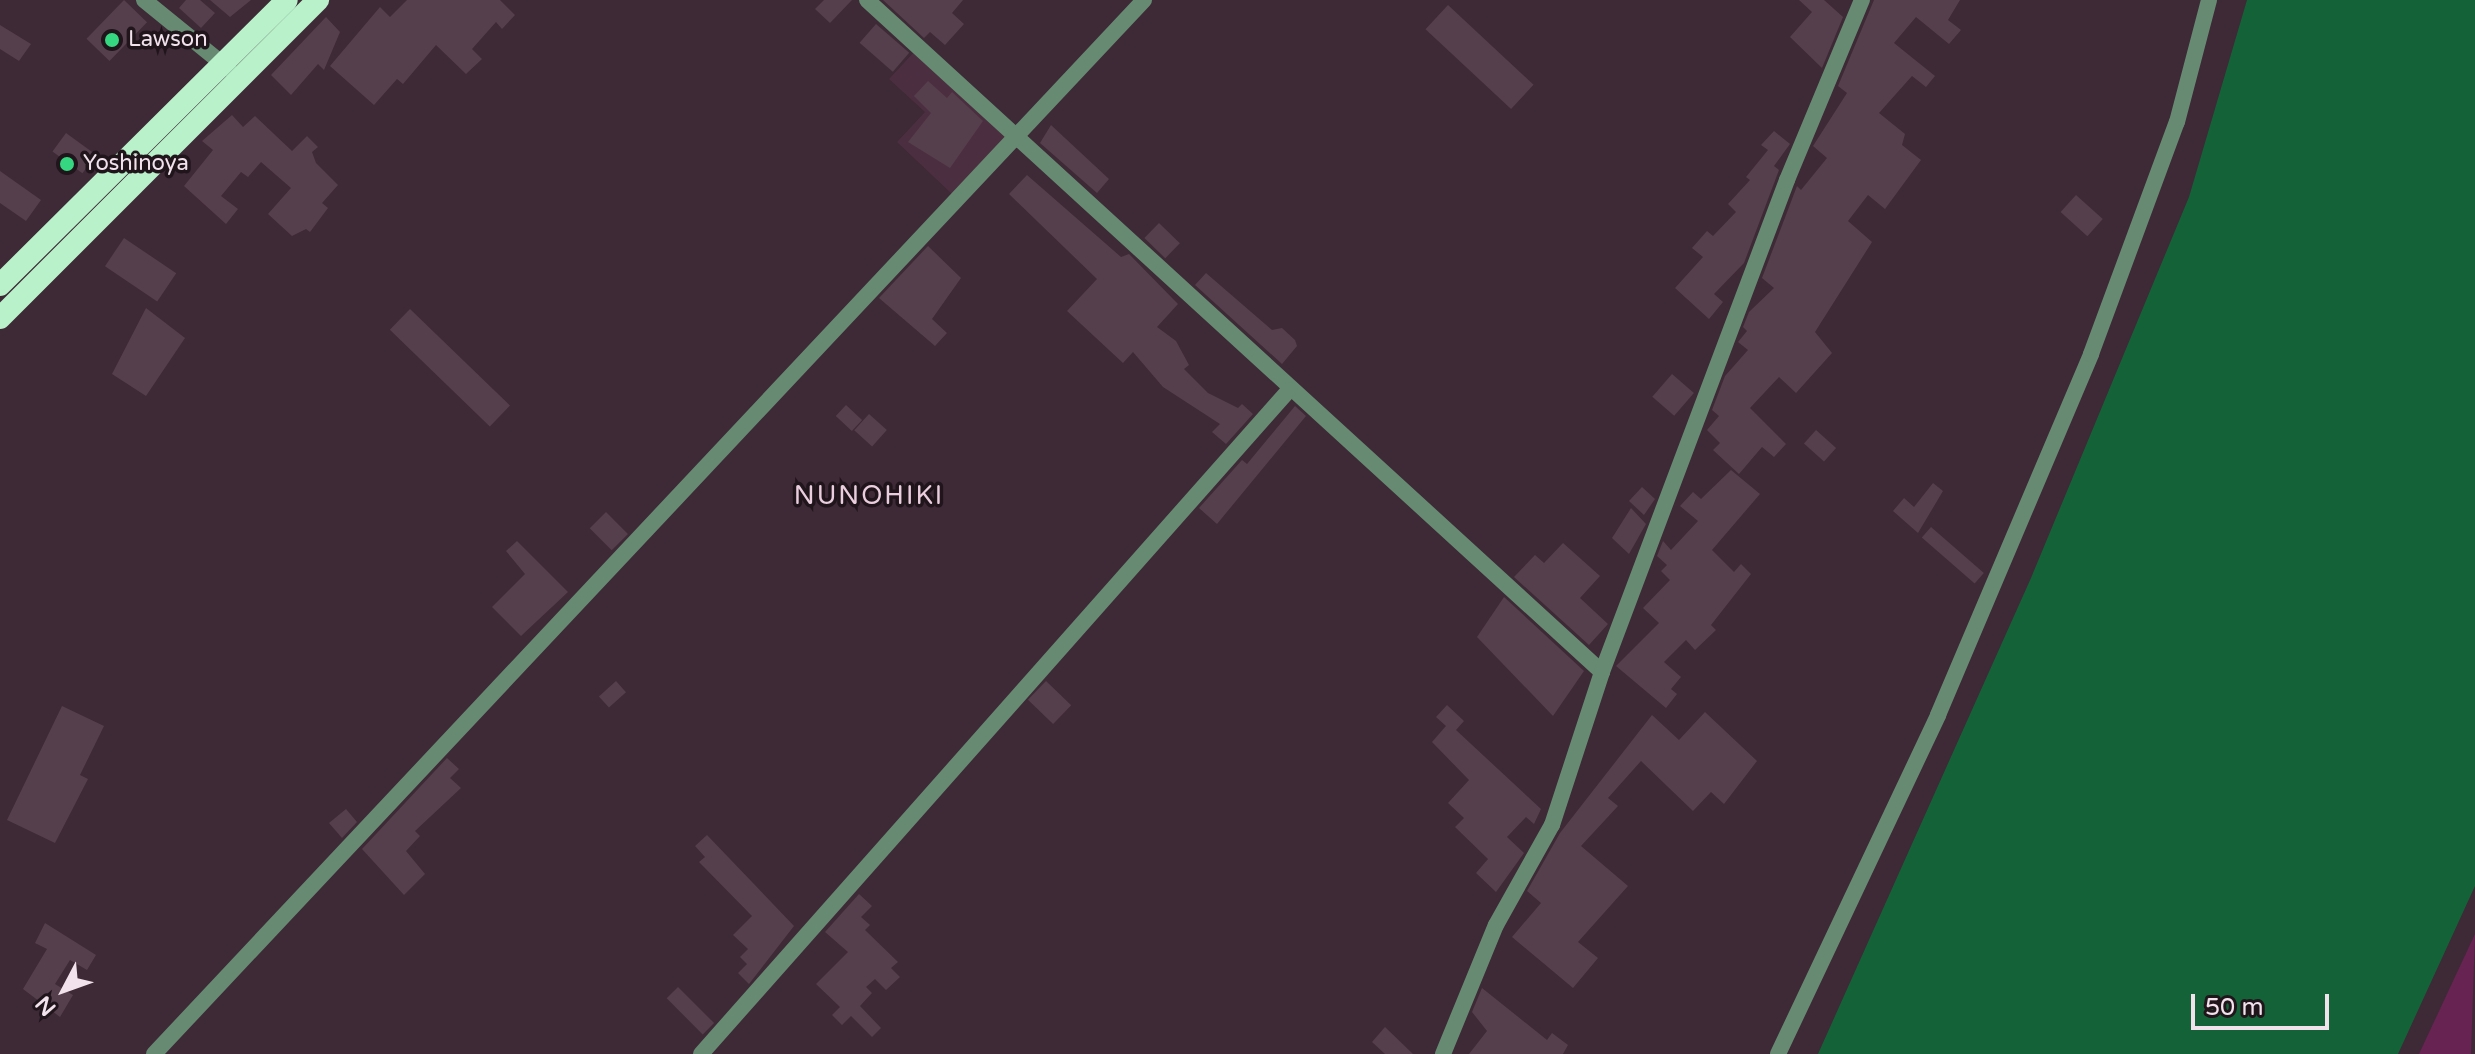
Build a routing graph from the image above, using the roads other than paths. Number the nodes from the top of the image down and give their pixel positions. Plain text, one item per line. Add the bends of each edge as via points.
1 (144, 0) edge
2 (287, 0) edge
3 (318, 0) edge
4 (867, 0) edge
5 (1144, 0) edge
6 (1862, 0) edge
7 (2209, 0) edge
8 (231, 70) junction
9 (1015, 137) junction
10 (0, 285) edge
11 (0, 318) edge
12 (1289, 390) junction
13 (1602, 672) junction
14 (154, 1054) edge
15 (701, 1054) edge
16 (1443, 1054) edge
17 (1778, 1054) edge

1 - 8 street
2 - 8 highway
3 - 8 highway
4 - 9 street
5 - 9 street
6 - 13 street via 1787,180
7 - 17 street via 2177,122 2107,316 1944,701
8 - 10 highway
8 - 11 highway
9 - 12 street
9 - 14 street
12 - 13 street
12 - 15 street
13 - 16 street via 1552,825 1496,925

